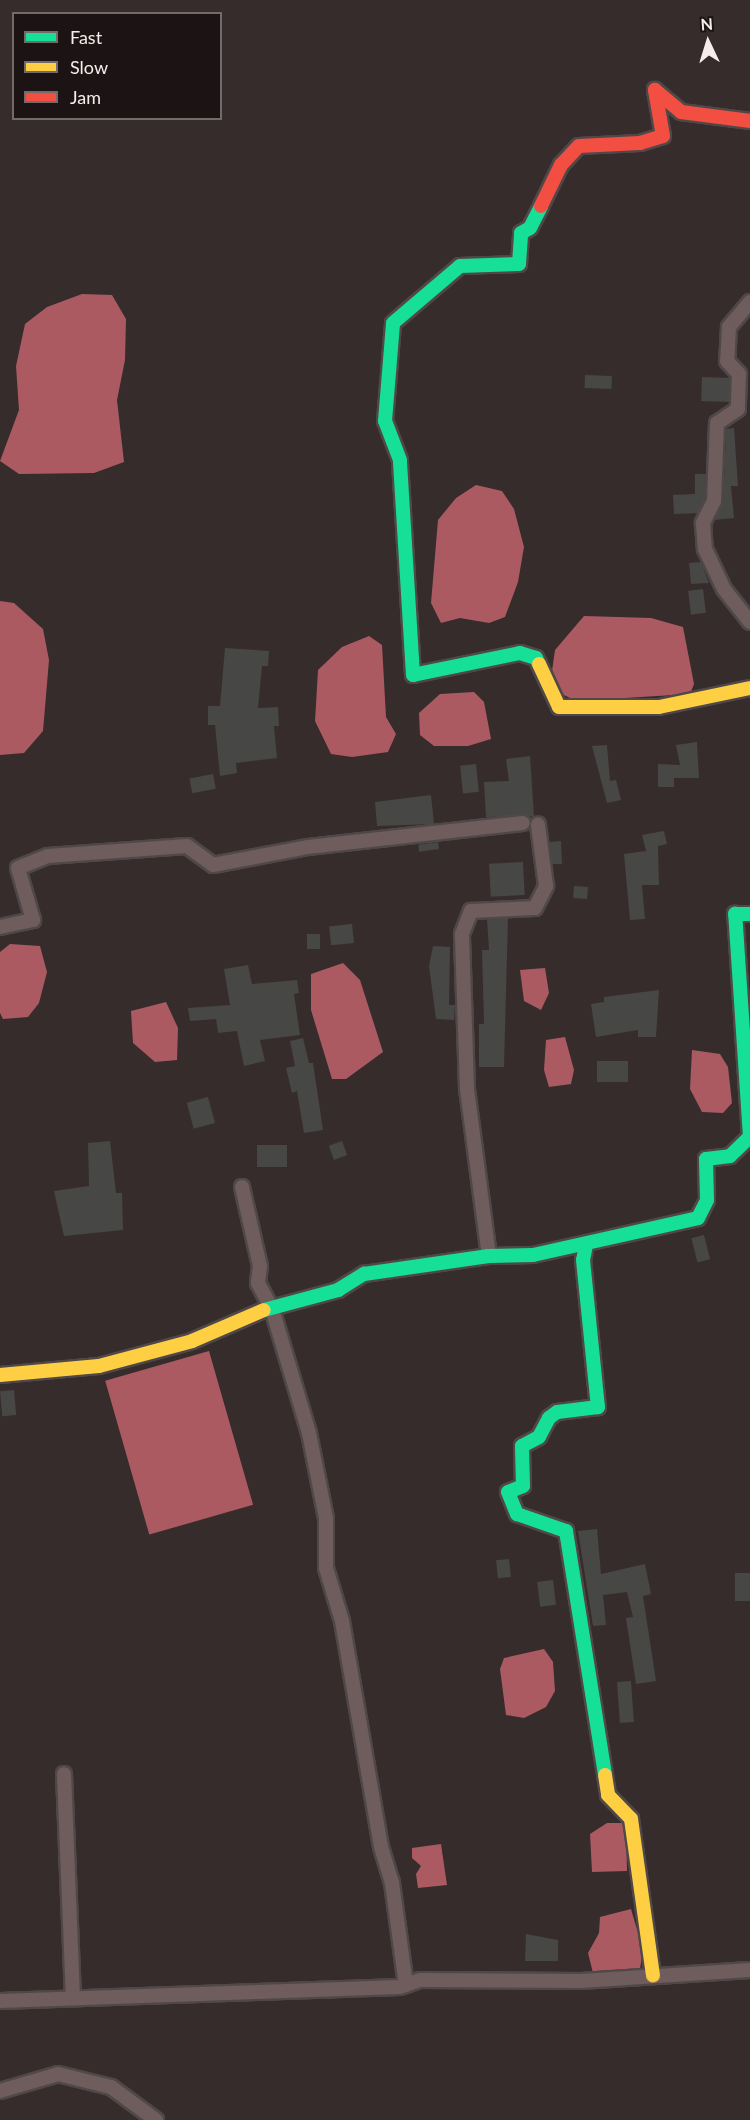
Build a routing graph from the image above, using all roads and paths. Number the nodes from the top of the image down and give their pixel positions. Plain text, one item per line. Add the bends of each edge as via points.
1 (750, 121) edge
2 (750, 302) edge
3 (745, 373) edge
4 (750, 622) edge
5 (750, 688) edge
6 (523, 823) dead end
7 (538, 825) dead end
8 (750, 914) edge
9 (0, 927) edge
10 (746, 1148) edge
11 (242, 1187) dead end
12 (586, 1245) junction
13 (489, 1256) junction
14 (272, 1309) junction
15 (0, 1376) edge
16 (64, 1774) dead end
17 (750, 1970) edge
18 (653, 1975) junction
19 (406, 1985) junction
20 (73, 1998) junction
21 (0, 2001) edge
22 (0, 2091) edge
23 (156, 2120) edge

1 - 5 street via 681,112 655,90 663,136 640,143 579,146 561,165 530,228 521,233 519,264 460,266 393,323 385,421 400,460 413,675 520,653 536,658 559,707 659,707
2 - 3 street via 729,327 727,361
3 - 4 street via 738,409 717,423 714,501 703,523 705,549 724,590
6 - 9 street via 308,847 213,865 187,846 48,856 18,868 33,920
7 - 13 street via 546,886 535,908 471,910 462,934 467,1088
8 - 10 street via 735,915 750,1137
10 - 12 street via 730,1156 706,1159 707,1200 698,1218 609,1235
11 - 14 street via 260,1266 258,1283
12 - 13 street via 533,1255
12 - 18 street via 583,1260 598,1407 557,1412 549,1418 539,1437 522,1446 523,1486 508,1492 517,1514 566,1531 608,1795 631,1818
13 - 14 street via 364,1274 338,1290
14 - 15 street via 192,1341 99,1366
14 - 19 street via 309,1433 326,1518 326,1568 342,1622 381,1847 392,1882
16 - 20 street
17 - 18 street
18 - 19 street via 581,1981 420,1980
19 - 20 street
20 - 21 street
22 - 23 street via 58,2073 111,2087

